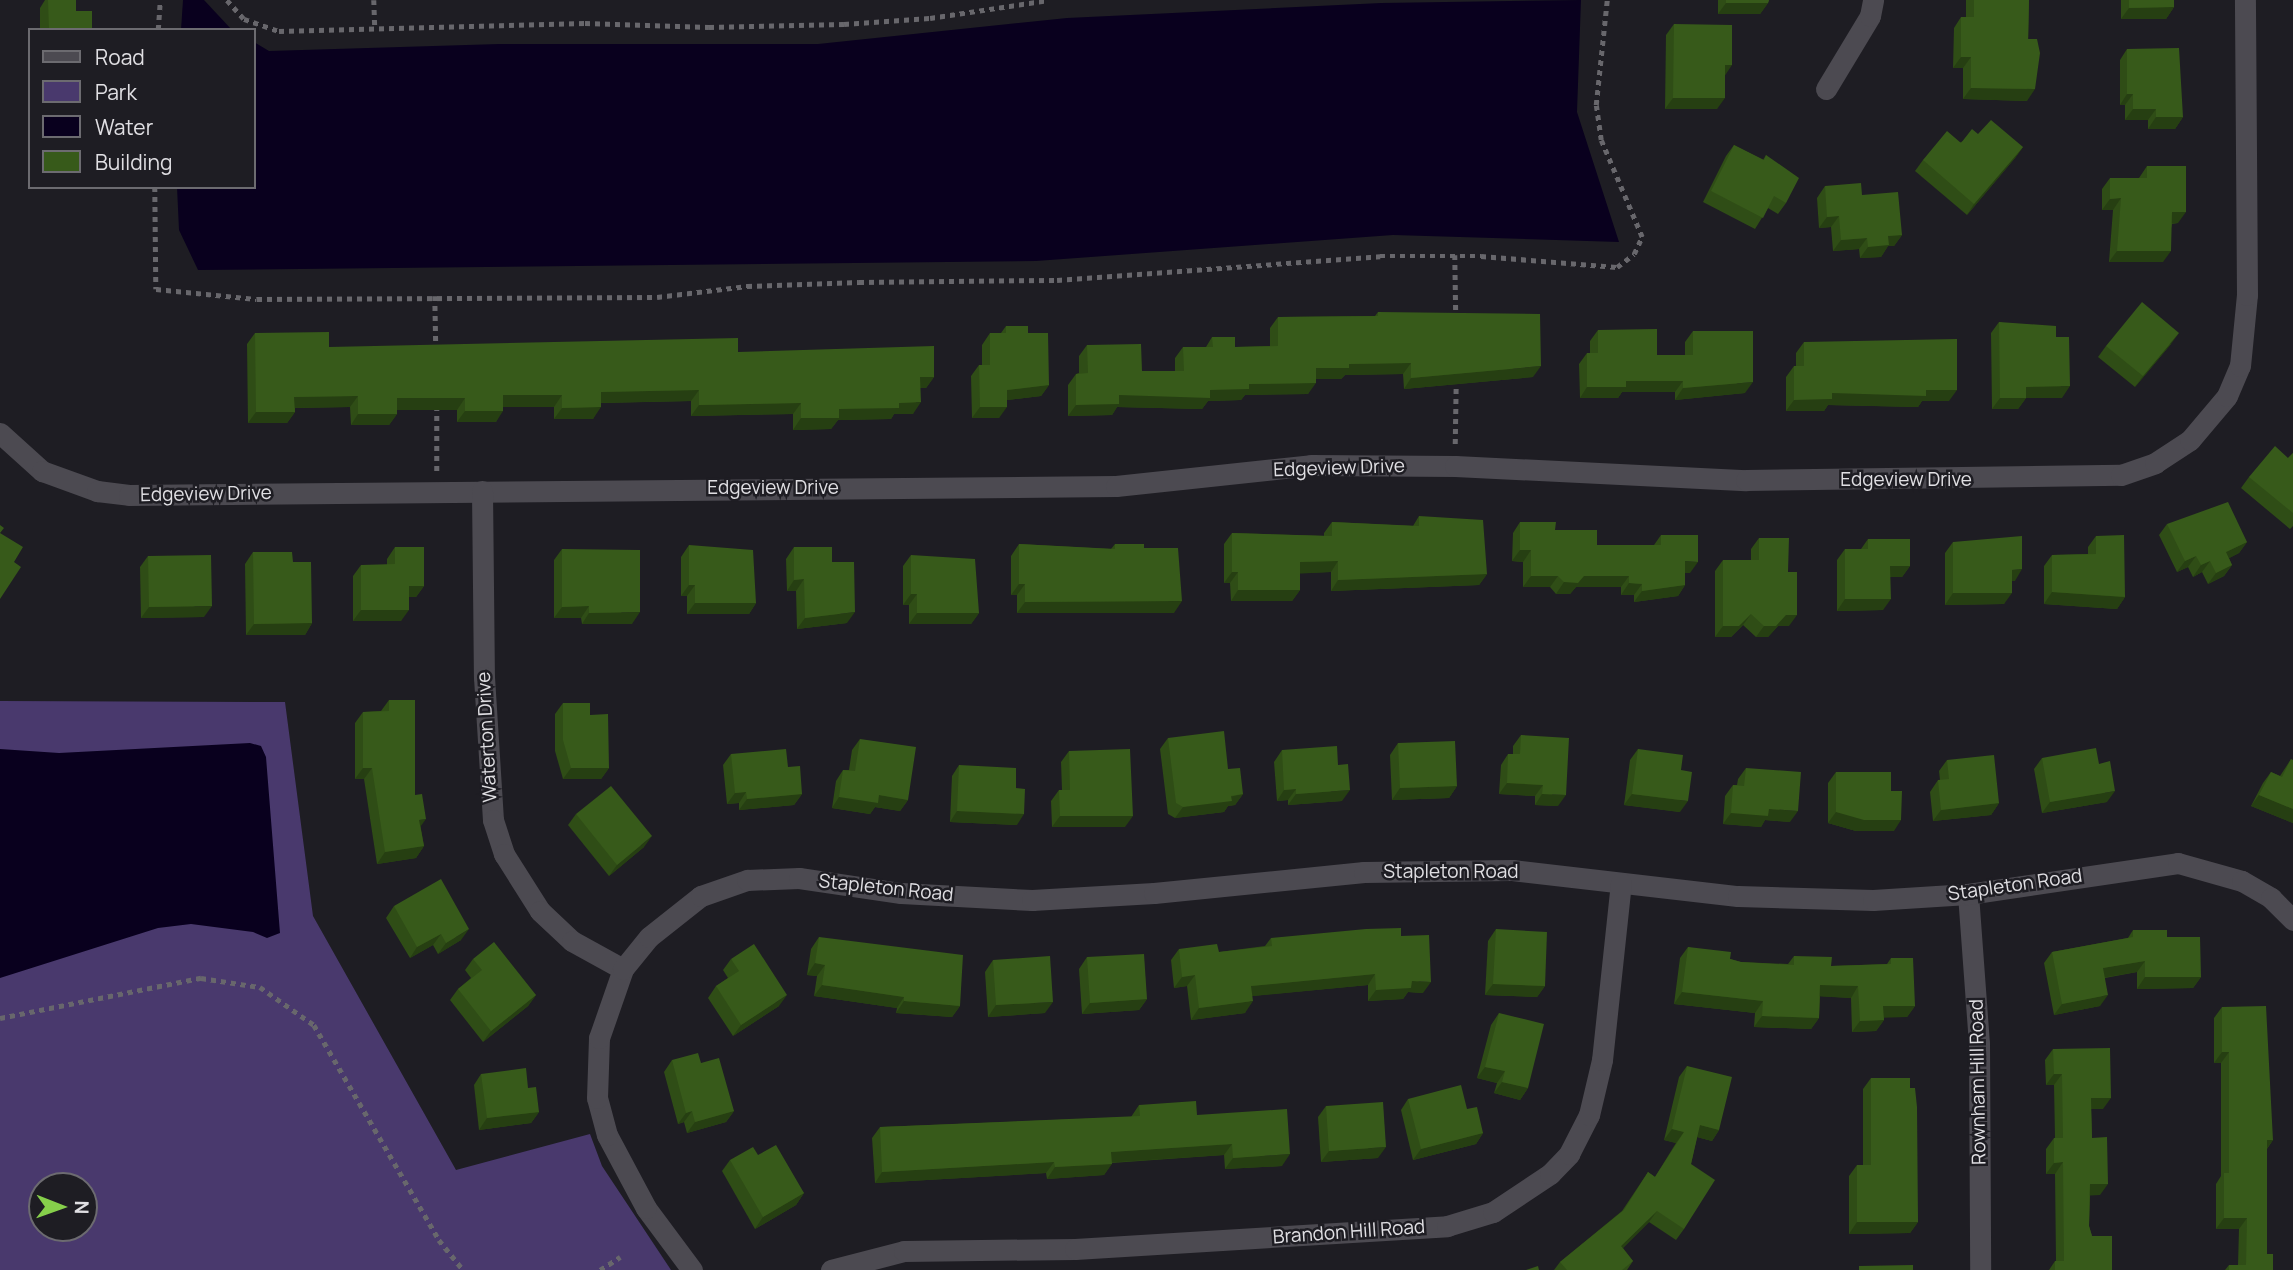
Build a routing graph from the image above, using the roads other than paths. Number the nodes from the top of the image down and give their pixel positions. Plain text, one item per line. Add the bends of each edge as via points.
1 (1873, 0) edge
2 (2245, 0) edge
3 (1826, 89) dead end
4 (0, 433) edge
5 (482, 491) junction
6 (1621, 883) junction
7 (1968, 894) junction
8 (2293, 920) edge
9 (623, 969) junction
10 (692, 1270) edge
11 (831, 1270) edge
12 (1980, 1270) edge

1 - 3 street via 1870,16
2 - 5 street, Edgeview Drive via 2247,332 2227,396 2208,421 2171,454 2121,475 2086,479 1746,480 1455,466 1311,465 1116,486
4 - 5 street, Edgeview Drive via 42,471 97,491 129,495
5 - 9 street, Waterton Drive via 484,677 493,820 504,854 540,911 572,941
6 - 7 street, Stapleton Road via 1809,899
6 - 9 street, Stapleton Road via 1512,870 1364,872 1032,900 901,893 770,877 701,896 649,937
6 - 11 street, Brandon Hill Road via 1602,1060 1589,1115 1569,1154 1550,1174 1493,1212 1447,1226 1421,1228 1075,1250 904,1251
7 - 8 street, Stapleton Road via 2178,863 2242,881 2271,898
7 - 12 street, Rownham Hill Road via 1979,1043
9 - 10 street, Stapleton Road via 599,1038 597,1098 622,1167

